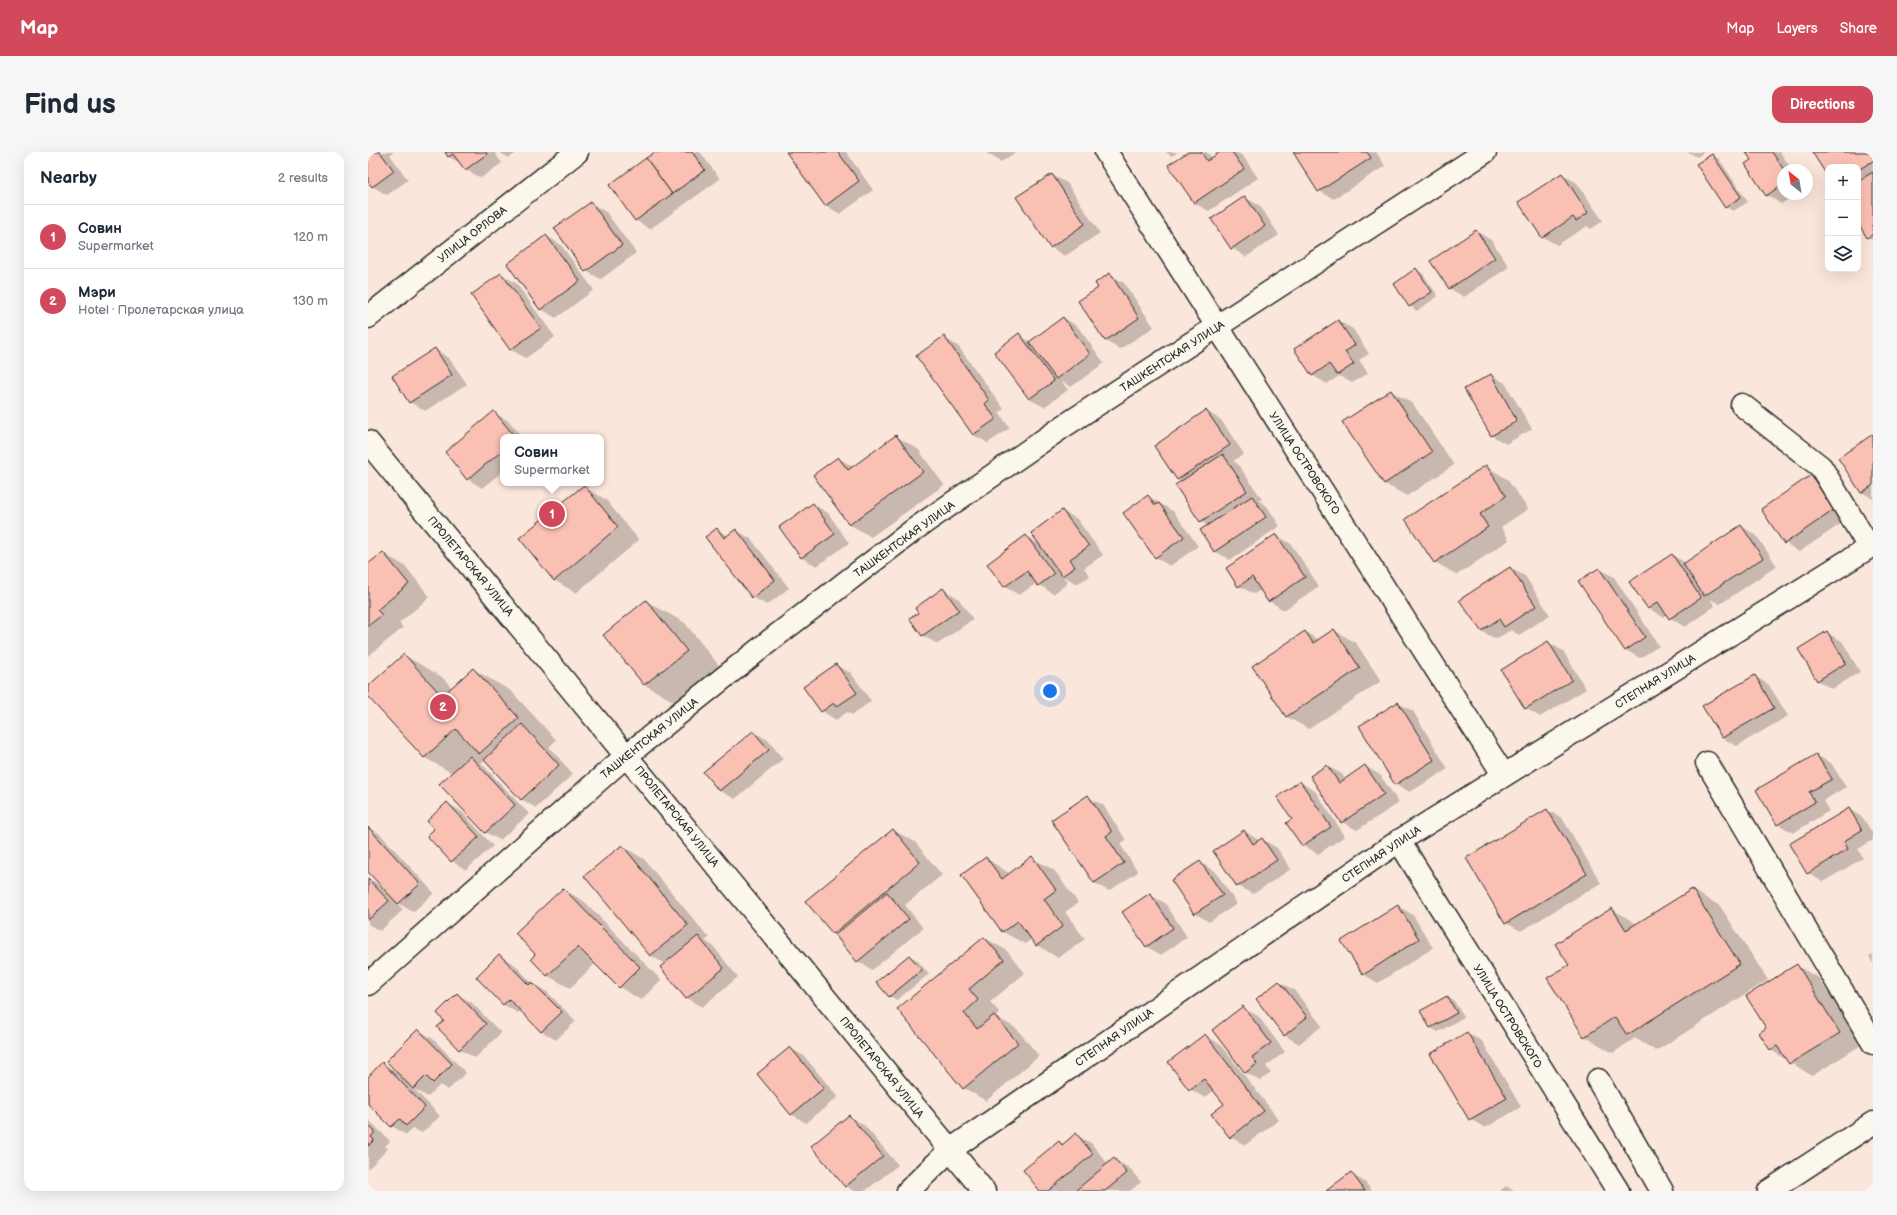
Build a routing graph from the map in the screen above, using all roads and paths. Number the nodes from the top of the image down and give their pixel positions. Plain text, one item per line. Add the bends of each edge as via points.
1 (577, 152) edge
2 (1106, 152) edge
3 (1485, 152) edge
4 (368, 317) edge
5 (1218, 327) junction
6 (1742, 405) dead end
7 (368, 442) edge
8 (1871, 546) edge
9 (627, 755) junction
10 (1707, 763) dead end
11 (1503, 774) junction
12 (1398, 841) junction
13 (368, 984) edge
14 (1873, 1043) edge
15 (1598, 1080) dead end
16 (1873, 1123) edge
17 (950, 1150) junction
18 (1794, 1184) edge
19 (908, 1191) edge
20 (984, 1191) edge
21 (1618, 1191) edge
22 (1662, 1191) edge
23 (1769, 1191) edge

1 - 4 street, УЛИЦА ОРЛОВА
2 - 5 street, УЛИЦА ОСТРОВСКОГО
3 - 5 street, ТАШКЕНТСКАЯ УЛИЦА
5 - 9 street, ТАШКЕНТСКАЯ УЛИЦА via 1064,426 915,529
5 - 11 street, УЛИЦА ОСТРОВСКОГО
6 - 8 street via 1821,467
7 - 9 street, ПРОЛЕТАРСКАЯ УЛИЦА
8 - 11 street, СТЕПНАЯ УЛИЦА
9 - 13 street, ТАШКЕНТСКАЯ УЛИЦА
9 - 17 street, ПРОЛЕТАРСКАЯ УЛИЦА
10 - 14 street
11 - 12 street, СТЕПНАЯ УЛИЦА
12 - 17 street, СТЕПНАЯ УЛИЦА
12 - 21 street, УЛИЦА ОСТРОВСКОГО
15 - 22 street
16 - 18 street
17 - 19 street, СТЕПНАЯ УЛИЦА
17 - 20 street, ПРОЛЕТАРСКАЯ УЛИЦА
18 - 23 street

